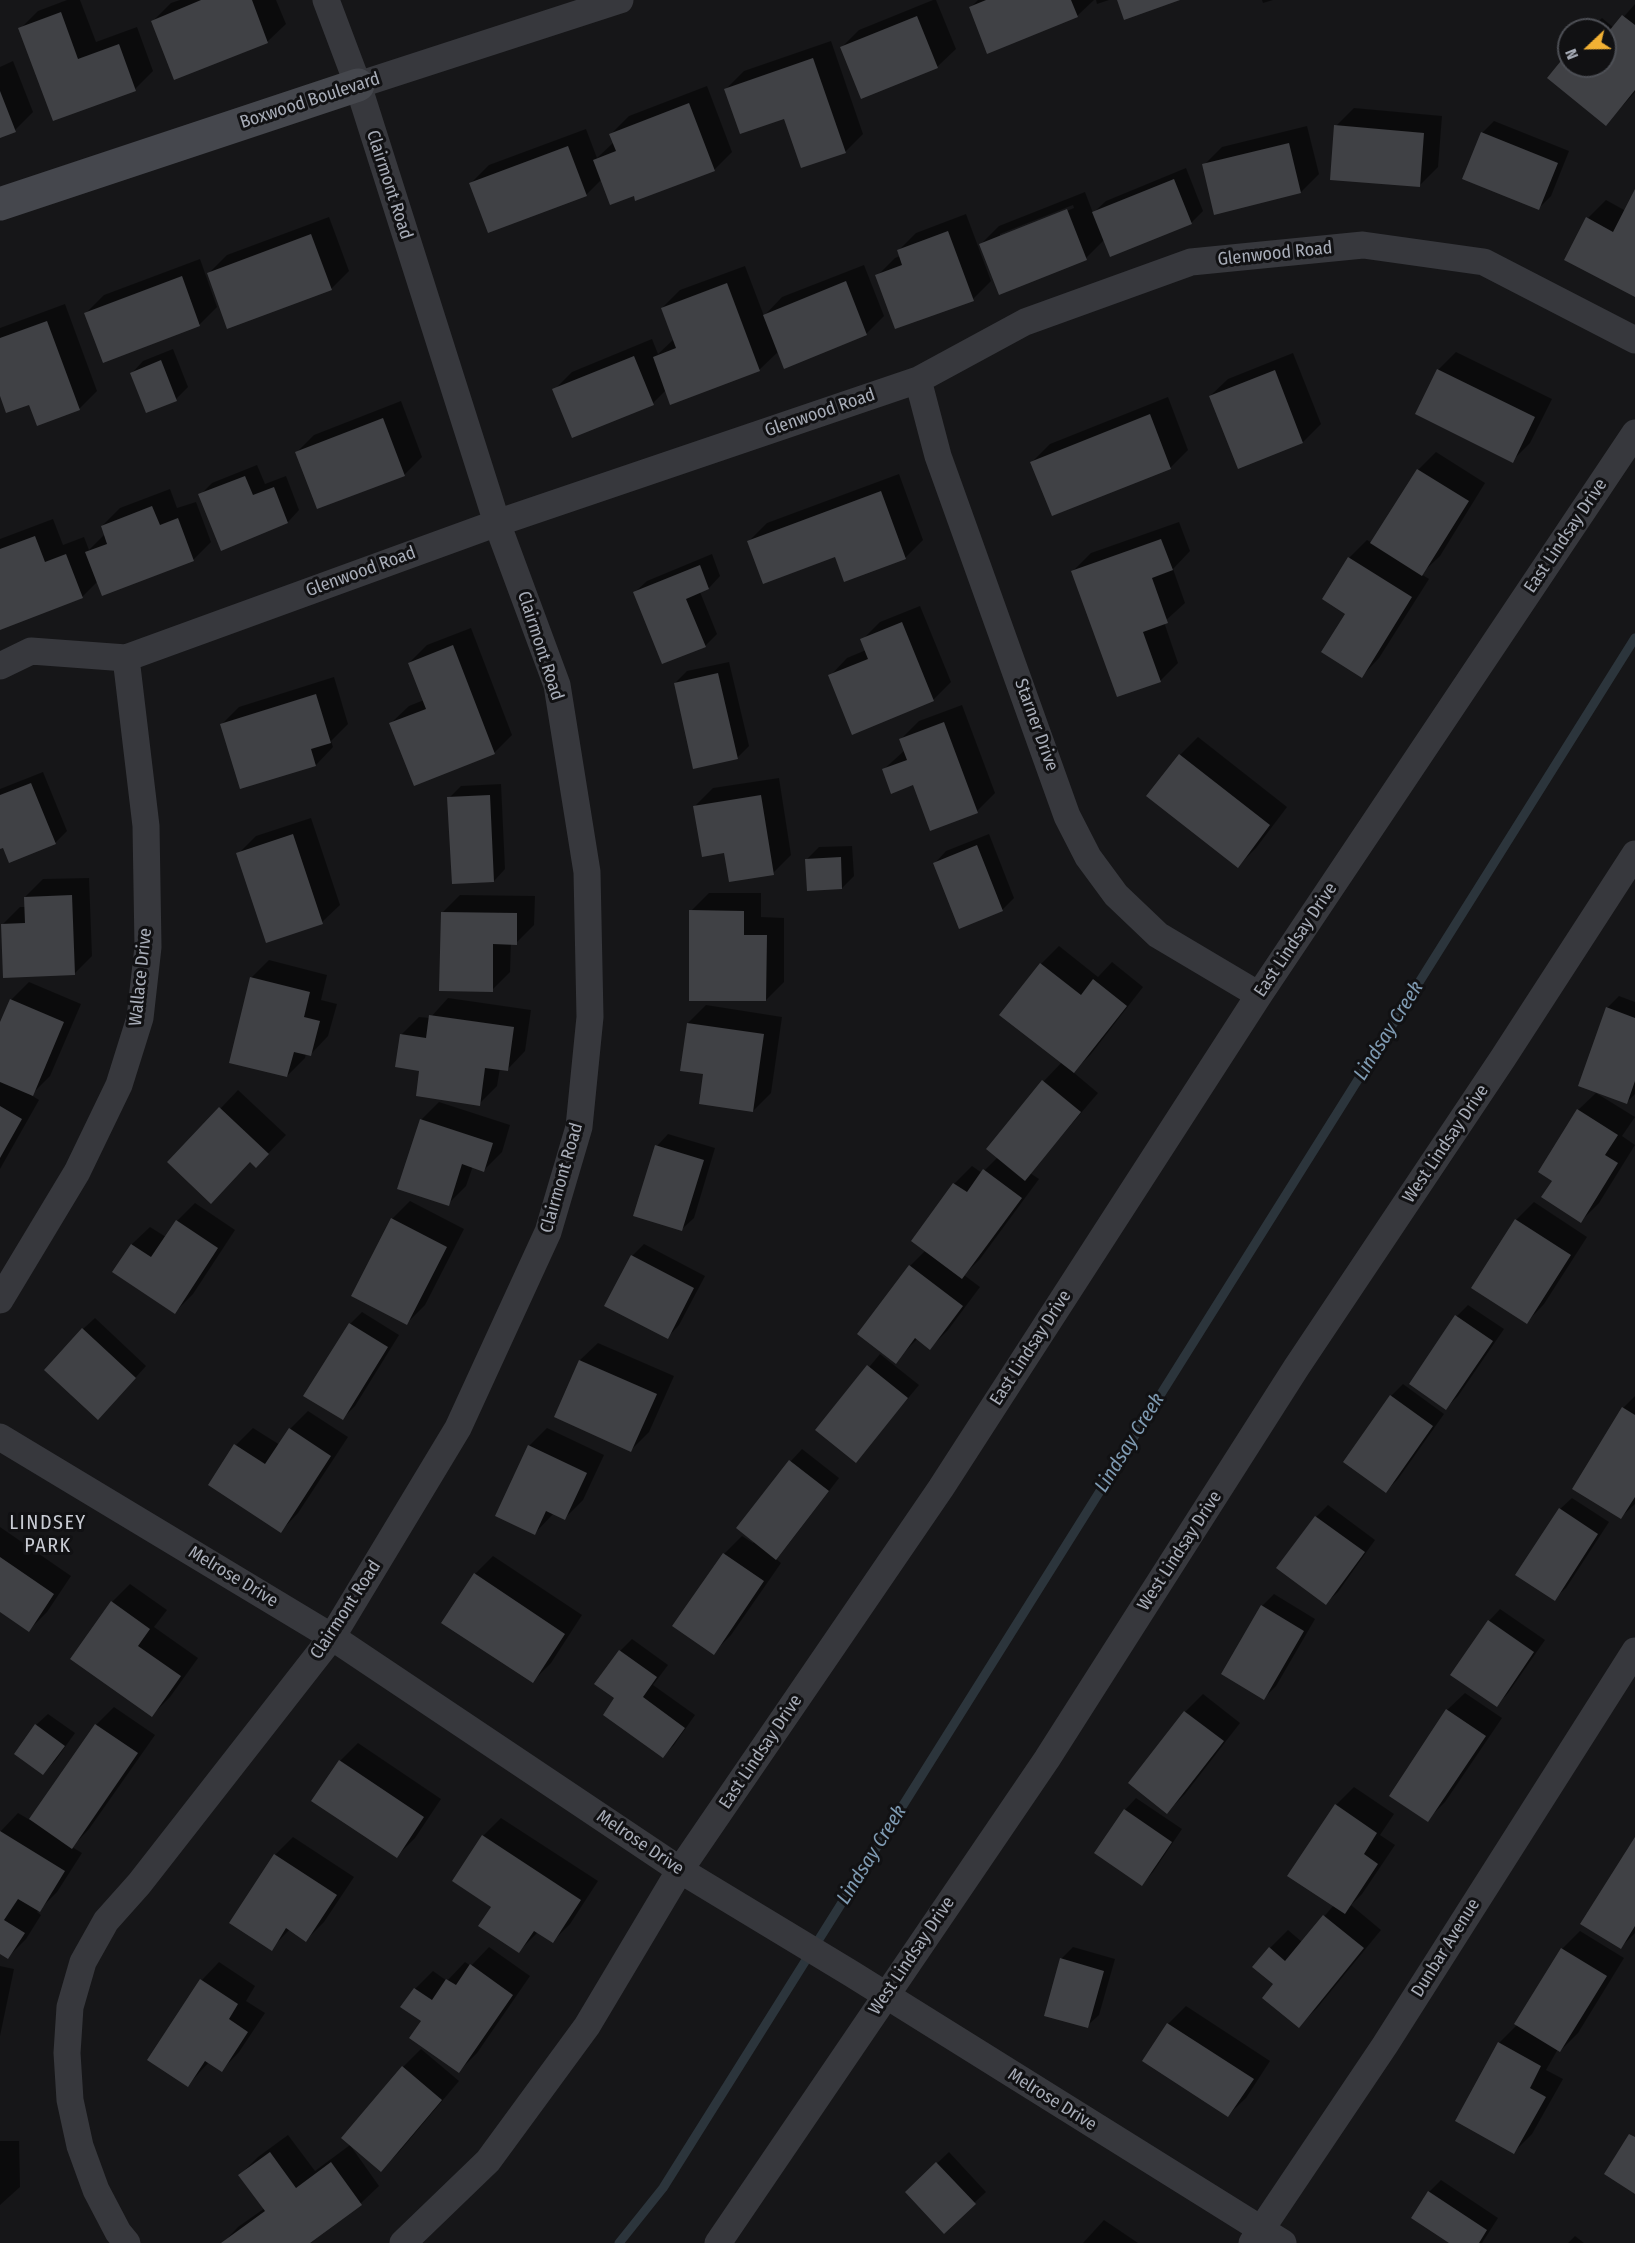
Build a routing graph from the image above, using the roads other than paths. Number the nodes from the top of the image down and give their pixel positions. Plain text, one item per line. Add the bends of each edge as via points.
1 (326, 0) edge
2 (620, 0) edge
3 (357, 85) junction
4 (0, 204) edge
5 (1635, 340) edge
6 (918, 380) junction
7 (1635, 433) edge
8 (497, 523) junction
9 (126, 658) junction
10 (0, 666) edge
11 (1635, 854) edge
12 (1259, 995) junction
13 (0, 1300) edge
14 (0, 1437) edge
15 (332, 1637) junction
16 (1635, 1651) edge
17 (680, 1870) junction
18 (885, 1995) junction
19 (1266, 2238) edge
20 (127, 2243) edge
21 (403, 2243) edge
22 (718, 2243) edge

1 - 3 street, Clairmont Road
2 - 3 street, Boxwood Boulevard
3 - 4 street, Boxwood Boulevard
3 - 8 street, Clairmont Road
5 - 6 street, Glenwood Road via 1484,262 1363,245 1191,262 1025,322
6 - 8 street, Glenwood Road
6 - 12 street, Starner Drive via 938,456 1067,816 1088,858 1116,895 1158,936
7 - 12 street, East Lindsay Drive
8 - 9 street, Glenwood Road
8 - 15 street, Clairmont Road via 557,685 587,872 590,1017 579,1126 548,1233 458,1428
9 - 10 street, Glenwood Road via 31,651
9 - 13 street, Wallace Drive via 146,826 148,947 140,1018 119,1085 81,1163
11 - 18 street, West Lindsay Drive via 1296,1368 1047,1759
12 - 17 street, East Lindsay Drive via 940,1488
14 - 15 street, Melrose Drive
15 - 17 street, Melrose Drive
15 - 20 street, Clairmont Road via 106,1921 83,1962 70,2007 70,2100 80,2146 96,2190
16 - 19 street, Dunbar Avenue
17 - 18 street, Melrose Drive
17 - 21 street, East Lindsay Drive via 587,2026 488,2161
18 - 19 street, Melrose Drive
18 - 22 street, West Lindsay Drive

